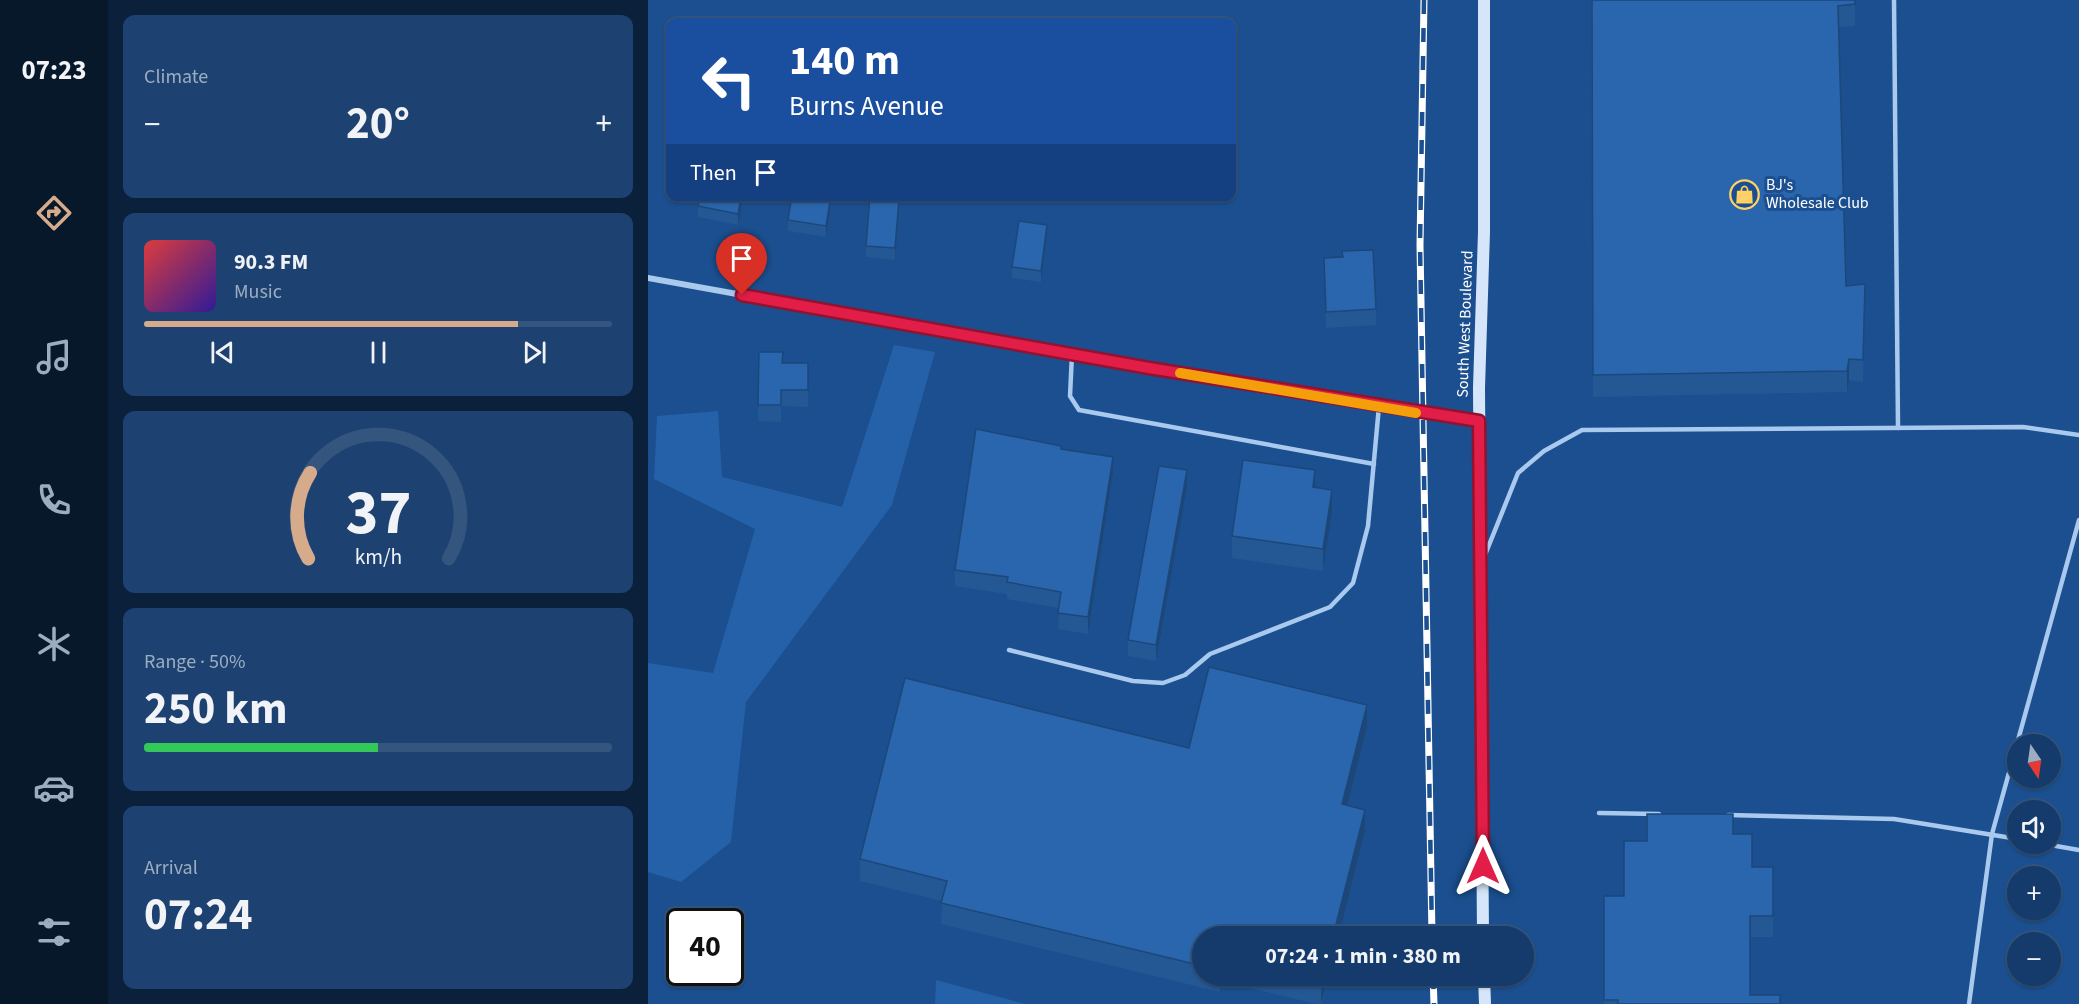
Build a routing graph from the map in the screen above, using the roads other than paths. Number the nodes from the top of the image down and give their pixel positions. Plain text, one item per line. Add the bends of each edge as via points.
1 (1484, 0) edge
2 (1894, 0) edge
3 (648, 278) edge
4 (1072, 354) junction
5 (1379, 406) junction
6 (1479, 421) junction
7 (1898, 428) junction
8 (2079, 435) edge
9 (1374, 464) junction
10 (2079, 520) edge
11 (1481, 564) junction
12 (1009, 650) dead end
13 (1599, 813) dead end
14 (1671, 814) edge
15 (1716, 815) edge
16 (1992, 834) junction
17 (2007, 837) edge
18 (2061, 847) edge
19 (2079, 850) edge
20 (1483, 926) edge
21 (1484, 986) edge
22 (1485, 1004) edge
23 (1969, 1004) edge

1 - 6 street, South West Boulevard
2 - 7 lane
3 - 4 street
4 - 5 street
4 - 9 lane via 1070,396 1079,410
5 - 6 street
5 - 9 lane
6 - 11 street, South West Boulevard
7 - 8 lane via 2023,427
7 - 11 lane via 1582,430 1544,451 1518,473
9 - 12 lane via 1368,526 1353,583 1330,607 1210,654 1185,675 1163,683 1132,681
10 - 16 lane
11 - 20 street, South West Boulevard
13 - 14 lane
15 - 16 lane via 1893,819
16 - 17 lane
16 - 23 lane
18 - 19 lane
21 - 22 street

